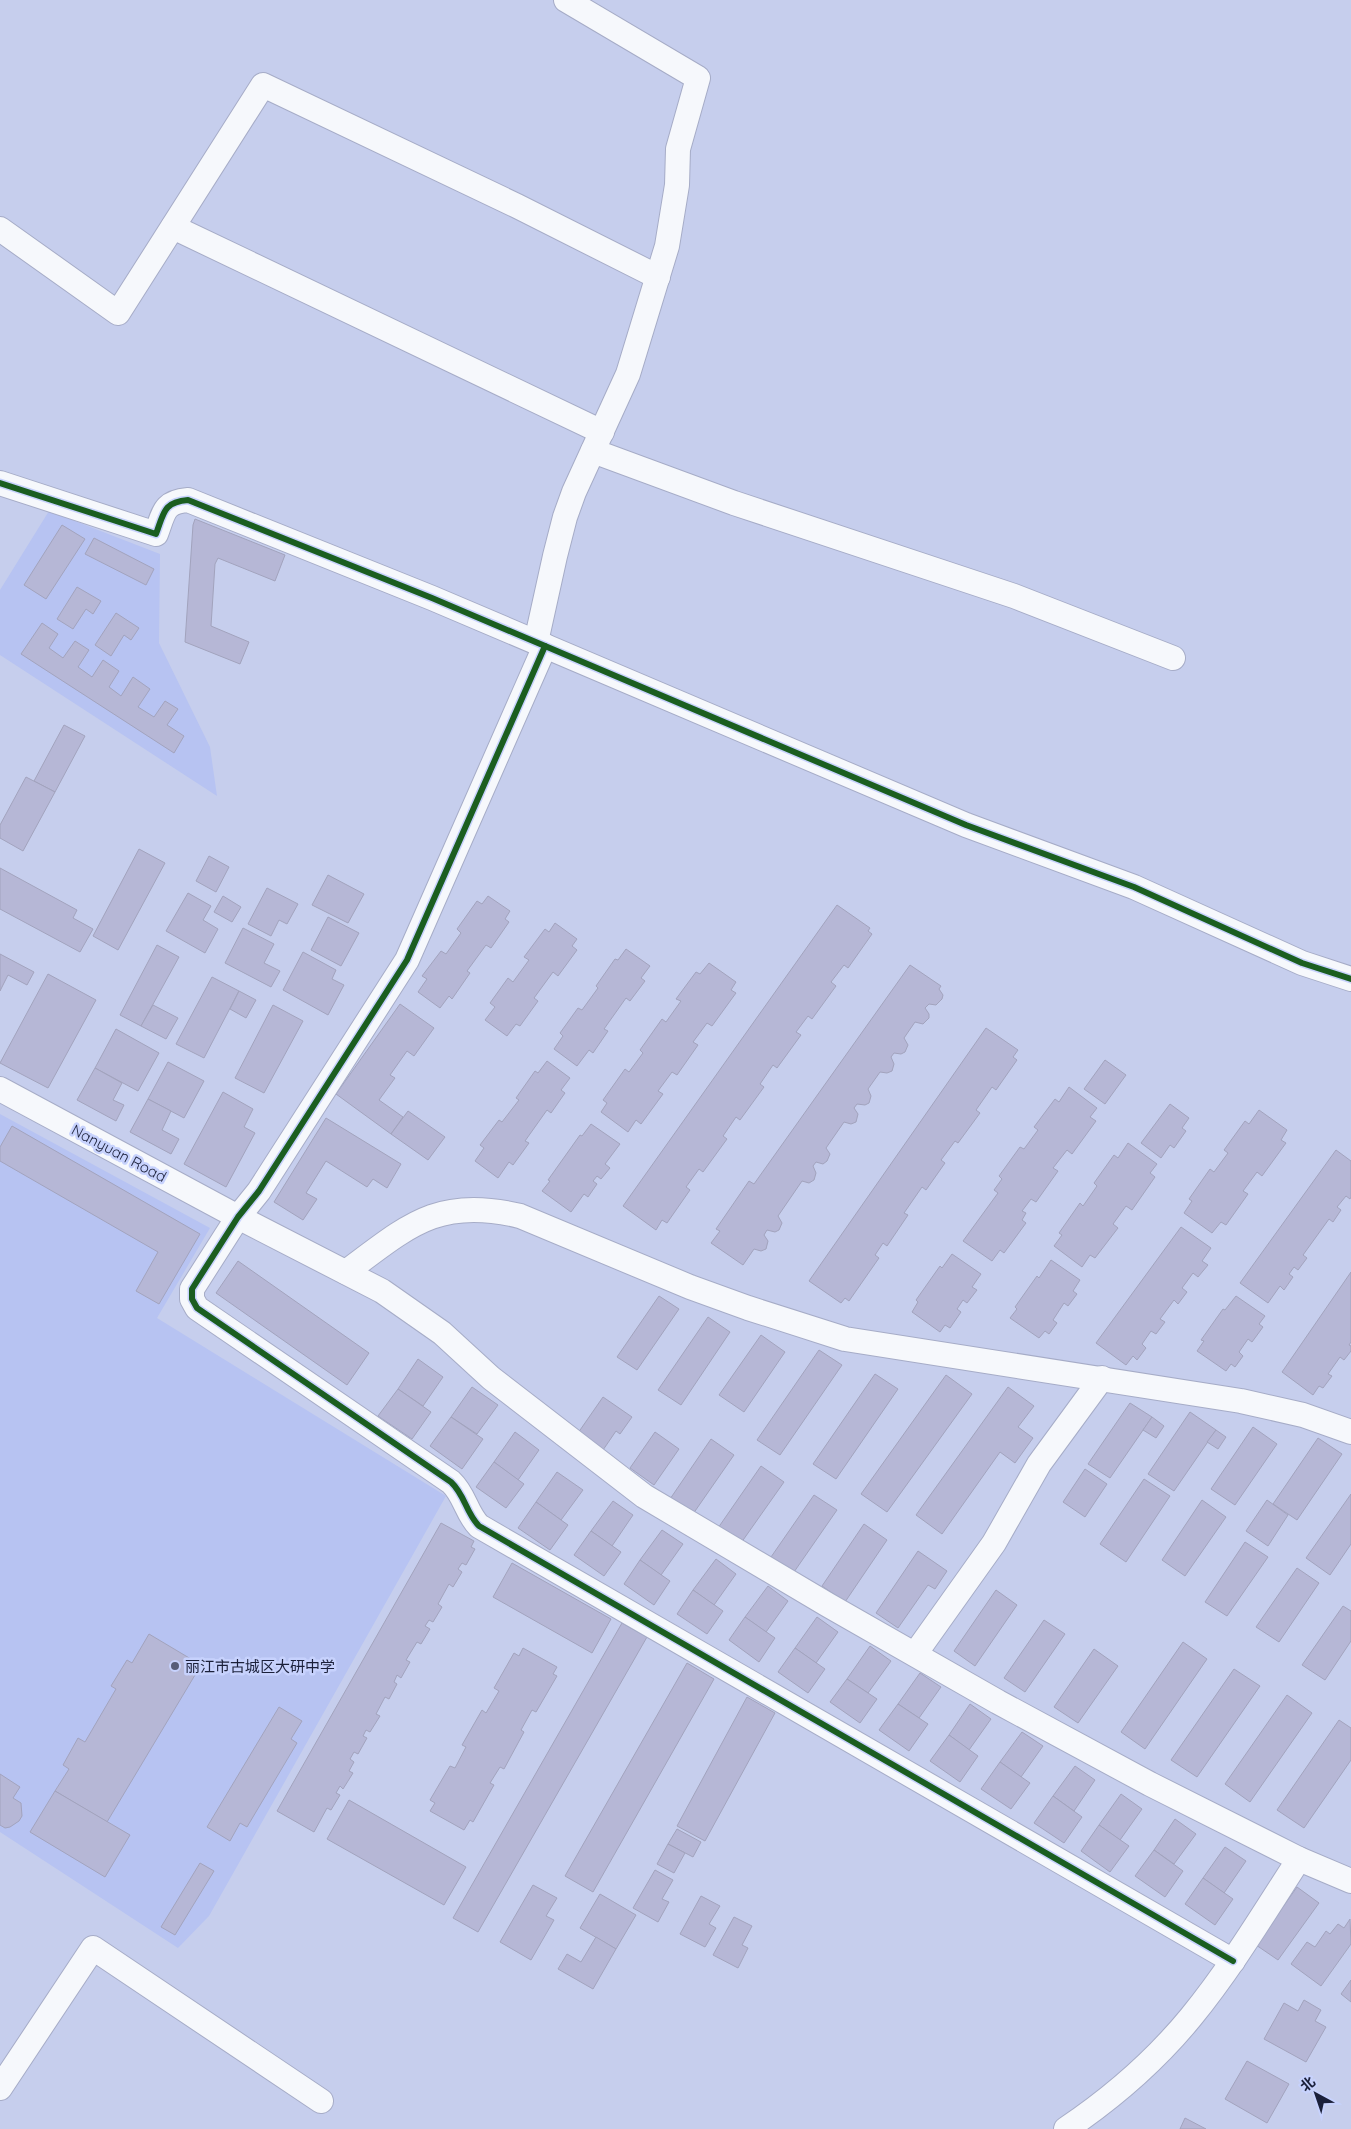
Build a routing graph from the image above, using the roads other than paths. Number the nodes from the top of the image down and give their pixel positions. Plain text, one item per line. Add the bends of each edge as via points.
1 (566, 0) edge
2 (173, 227) junction
3 (0, 229) edge
4 (658, 277) junction
5 (598, 442) junction
6 (0, 482) edge
7 (541, 644) junction
8 (1173, 658) dead end
9 (1351, 979) edge
10 (0, 1089) edge
11 (238, 1218) junction
12 (346, 1272) junction
13 (1102, 1378) junction
14 (1351, 1432) edge
15 (915, 1654) junction
16 (1298, 1860) junction
17 (1351, 1882) edge
18 (1233, 1960) junction
19 (0, 2088) edge
20 (321, 2101) dead end
21 (1066, 2129) edge

1 - 4 street via 698,78 678,149 673,220
2 - 3 street via 118,314
2 - 4 street via 263,85
2 - 5 street
4 - 5 street via 628,374
5 - 7 street via 565,518 555,556
5 - 8 street via 734,503 1014,596
6 - 7 street via 156,534 166,506 188,500
7 - 9 street via 966,825 1134,887 1302,963
7 - 11 street via 407,960
10 - 11 street, Nanyuan Road
11 - 12 street, Nanyuan Road
11 - 18 street via 192,1289 197,1308 451,1482 479,1526
12 - 13 street via 405,1228 423,1219 462,1210 500,1211 520,1216 690,1287 846,1339
12 - 15 street, Nanyuan Road via 415,1313 491,1378 644,1496
13 - 14 street via 1273,1407
13 - 15 street via 1039,1464 994,1543
15 - 16 street, Nanyuan Road via 1142,1779
16 - 17 street, Nanyuan Road
16 - 18 street
18 - 21 street via 1171,2040 1118,2090
19 - 20 street via 93,1948

